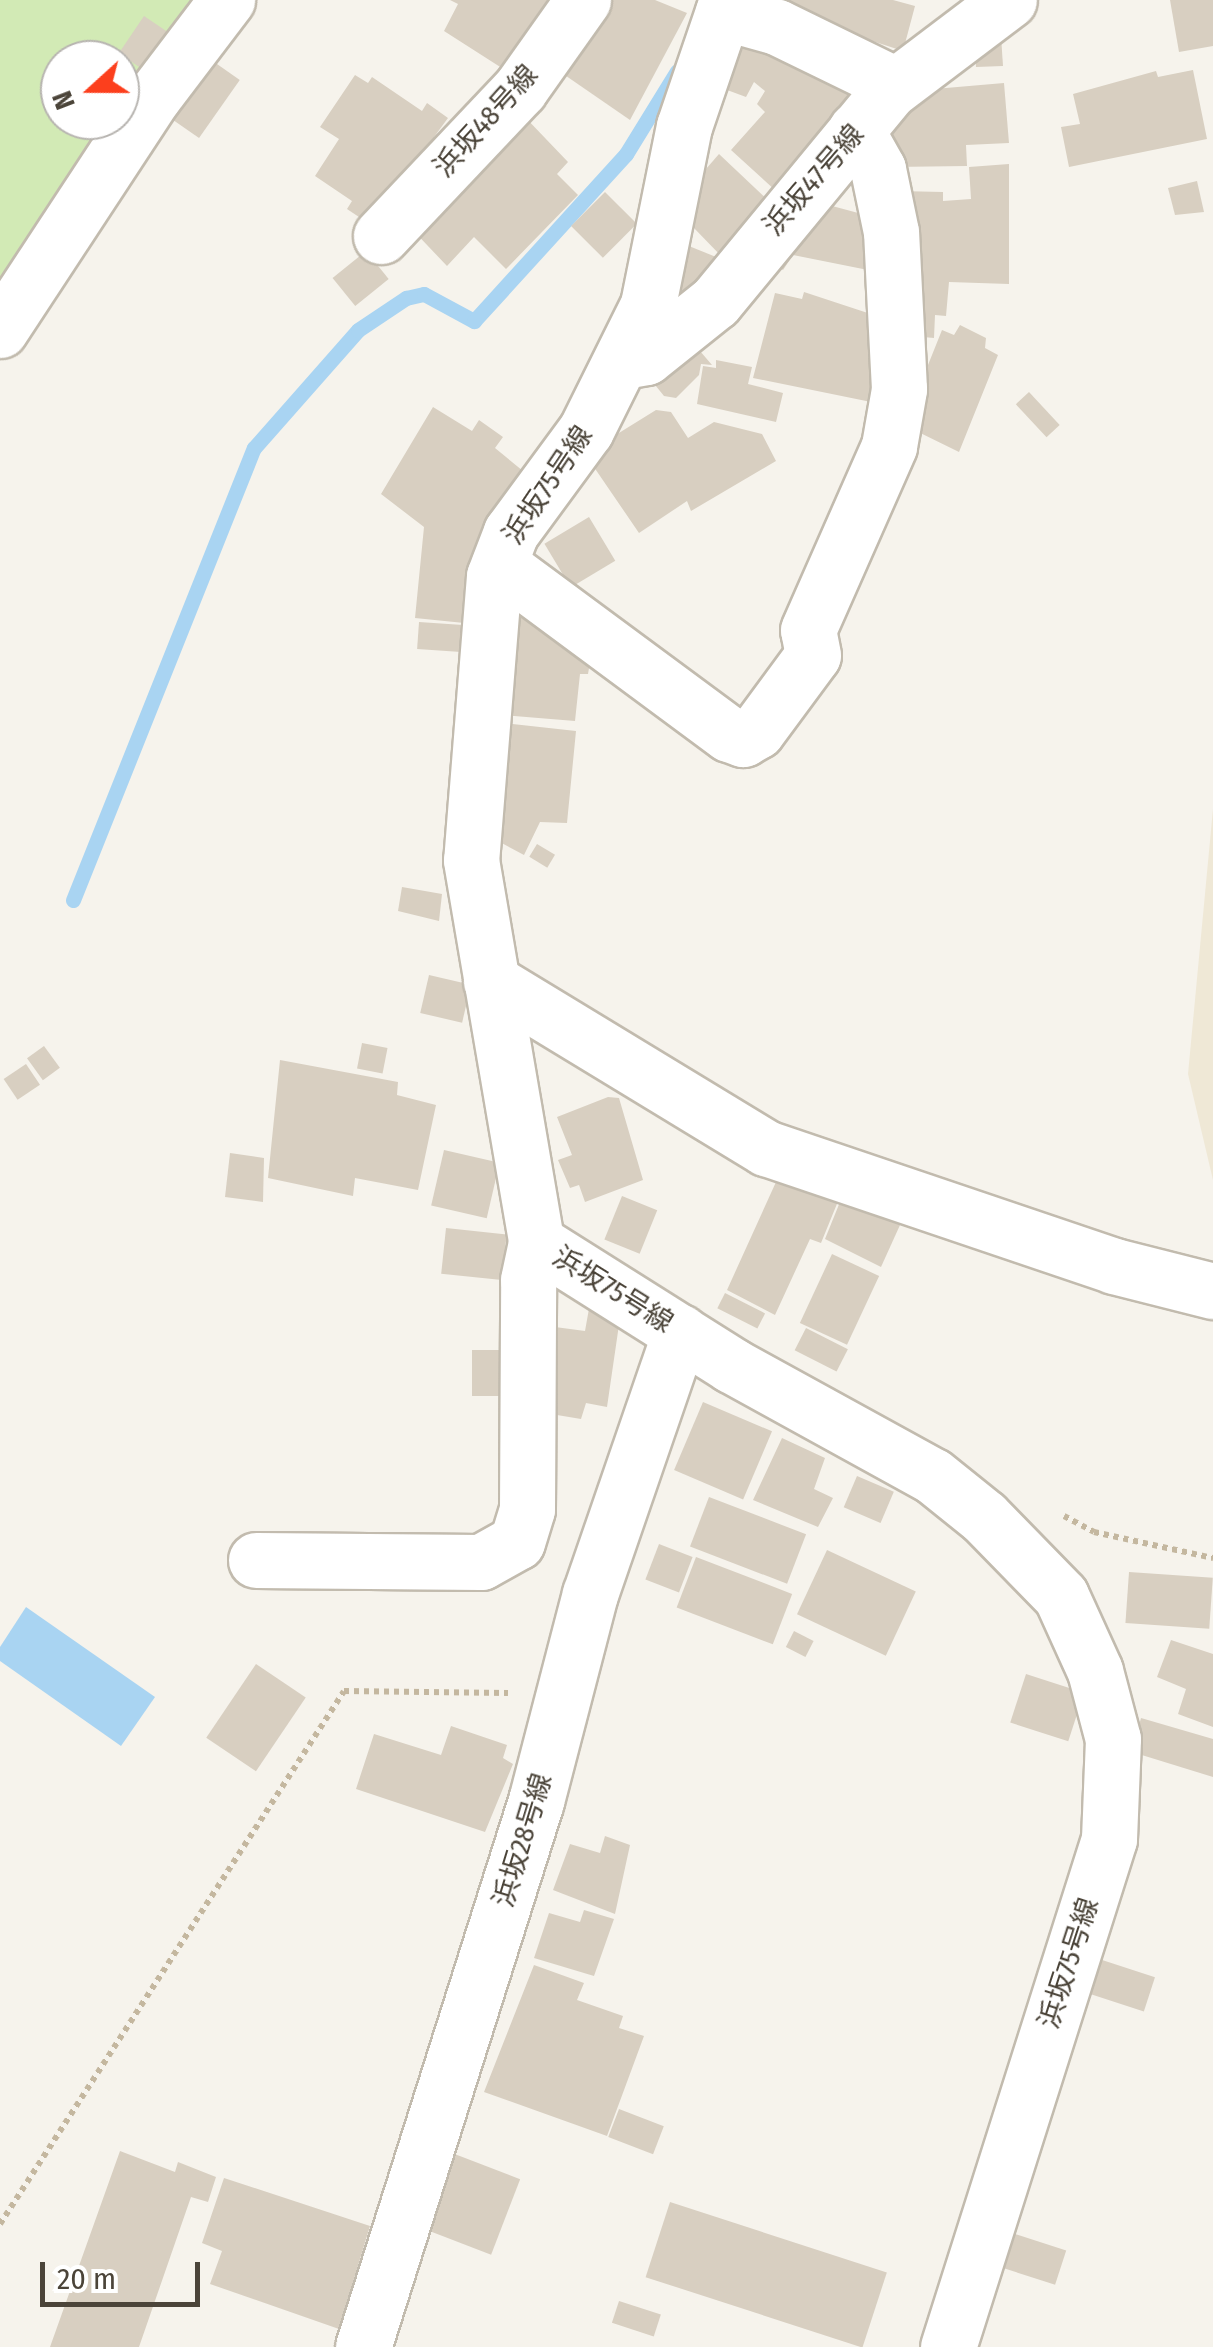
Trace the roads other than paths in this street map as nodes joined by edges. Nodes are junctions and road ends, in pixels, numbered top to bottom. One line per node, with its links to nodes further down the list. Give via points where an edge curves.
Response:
1 (227, 0): 8 (street, via 154,96)
2 (583, 0): 7 (street, 浜坂48号線, via 520,89)
3 (1010, 0): 5 (street, 浜坂47号線)
4 (725, 6): 5 (street); 9 (street, 浜坂75号線, via 684,126 648,306)
5 (896, 86): 6 (street, 浜坂47号線)
6 (856, 130): 9 (street, 浜坂47号線, via 715,302 646,357); 10 (street, via 878,169 892,232 899,389 889,446 808,630 812,655 757,731 743,739 728,734)
7 (381, 236)
8 (0, 330)
9 (624, 360): 10 (street, 浜坂75号線, via 586,430 511,532)
10 (499, 564): 11 (street, 浜坂75号線, via 470,860)
11 (491, 980): 12 (street, 浜坂75号線); 13 (street, via 766,1148 1114,1266)
12 (536, 1242): 14 (street, 浜坂75号線); 15 (street, via 528,1280 527,1508 517,1542 481,1562)
13 (1213, 1290)
14 (680, 1332): 16 (street, 浜坂28号線, via 590,1594 536,1802); 17 (street, 浜坂75号線, via 933,1476 984,1517 1061,1596 1105,1708 1116,1772 1108,1839)
15 (256, 1560)
16 (362, 2347)
17 (948, 2347)

